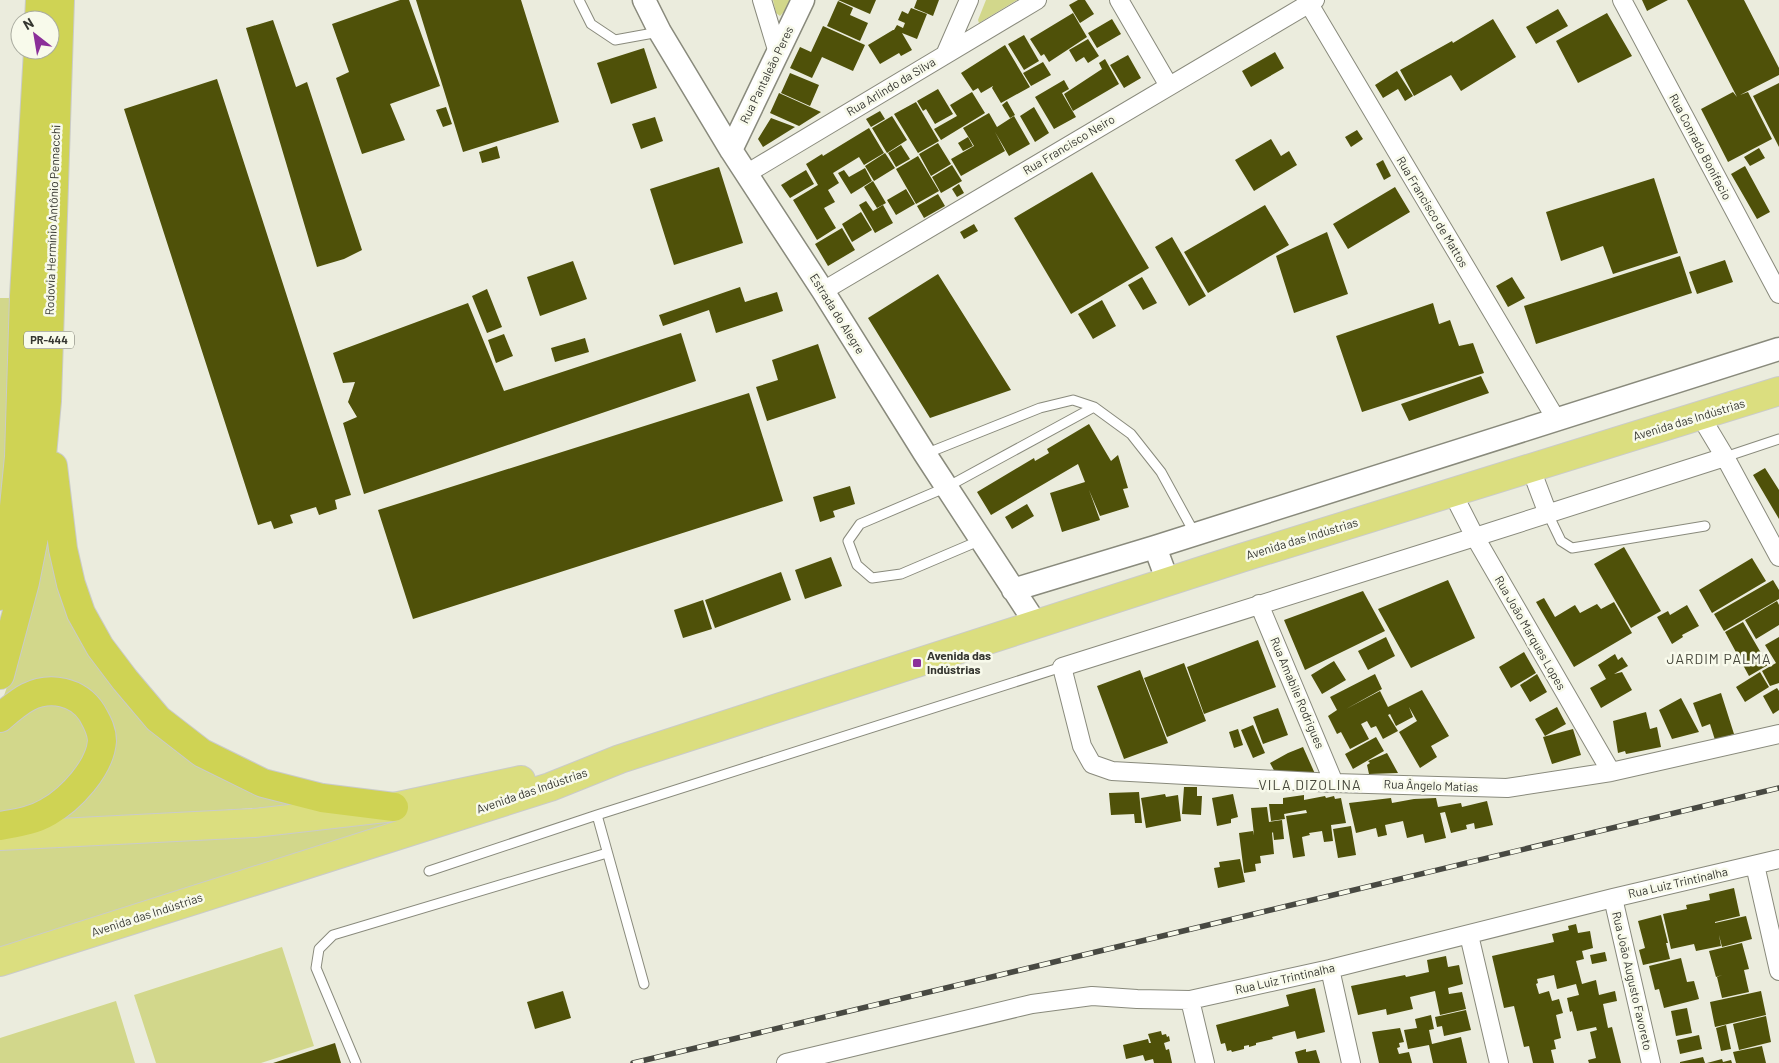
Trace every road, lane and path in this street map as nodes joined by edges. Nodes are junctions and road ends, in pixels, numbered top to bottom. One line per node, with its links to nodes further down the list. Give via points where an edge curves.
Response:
1 (60, 0): 22 (highway, Rodovia Hermínio Antônio Pennacchi / PR-444)
2 (579, 0): 11 (lane, via 591,24 615,40)
3 (644, 0): 11 (street, Estrada do Alegre)
4 (762, 0): 12 (street)
5 (803, 0): 12 (street, Rua Pantaleão Peres)
6 (969, 0): 13 (street)
7 (1037, 0): 13 (street, Rua Arlindo da Silva)
8 (1119, 0): 15 (street)
9 (1622, 0): 19 (street, Rua Conrado Bonifacio)
10 (1301, 4): 15 (street, Rua Francisco Neiro); 25 (street, Rua Francisco de Mattos)
11 (660, 32): 16 (street, Estrada do Alegre)
12 (778, 53): 16 (street, Rua Pantaleão Peres)
13 (945, 55): 17 (street, Rua Arlindo da Silva)
14 (37, 60): 41 (highway, Rodovia Hermínio Antônio Pennacchi / PR-444, via 19,456 11,536)
15 (1169, 86): 18 (street, Rua Francisco Neiro)
16 (731, 150): 17 (street, Estrada do Alegre)
17 (746, 174): 18 (street, Estrada do Alegre)
18 (823, 291): 27 (street, Estrada do Alegre)
19 (1779, 294)
20 (1779, 349): 25 (street)
21 (1779, 391): 24 (main road, Avenida das Indústrias)
22 (47, 401): 45 (highway, Rodovia Hermínio Antônio Pennacchi / PR-444, via 35,532); 51 (highway, via 62,549 81,613 100,648 158,719 202,753 263,783 322,798)
23 (1094, 406): 27 (lane, via 1073,400 1040,408); 30 (lane); 34 (lane, via 1131,434 1160,472)
24 (1701, 417): 28 (street); 29 (main road, Avenida das Indústrias)
25 (1556, 419): 34 (street)
26 (1779, 439): 28 (lane)
27 (925, 454): 30 (street, Estrada do Alegre)
28 (1725, 457): 32 (street); 38 (street)
29 (1531, 469): 31 (main road, Avenida das Indústrias); 32 (street)
30 (947, 487): 36 (street, Estrada do Alegre); 36 (lane, via 860,524 848,541 857,565 872,578 901,574)
31 (1452, 492): 35 (street, Rua João Marques Lopes); 39 (main road, Avenida das Indústrias)
32 (1548, 514): 33 (lane, via 1561,541 1572,548); 35 (street)
33 (1705, 526)
34 (1195, 534): 37 (street)
35 (1475, 537): 42 (street); 49 (street, Rua João Marques Lopes)
36 (981, 540): 40 (street, Estrada do Alegre)
37 (1155, 547): 39 (street); 40 (street)
38 (1779, 557)
39 (1168, 582): 43 (main road, Avenida das Indústrias)
40 (1013, 590): 43 (street, Estrada do Alegre)
41 (0, 596)
42 (1259, 604): 44 (street); 50 (street, Rua Amabile Rodrigues)
43 (1036, 624): 48 (main road, Avenida das Indústrias)
44 (1062, 667): 50 (street, Rua Ângelo Matias, via 1082,746 1092,764 1112,771); 52 (lane)
45 (0, 675)
46 (0, 718): 53 (highway, via 28,697 48,691 66,692 78,697 90,709 100,725 102,741 96,765 76,790 48,812 24,822)
47 (1779, 734): 49 (street, Rua Ângelo Matias)
48 (620, 759): 51 (main road); 61 (main road, Avenida das Indústrias, via 550,787)
49 (1611, 772): 50 (street, Rua Ângelo Matias, via 1507,788)
50 (1334, 783)
51 (394, 807): 54 (main road, via 254,823)
52 (597, 814): 55 (lane); 58 (lane)
53 (0, 826)
54 (0, 836)
55 (607, 852): 64 (lane); 66 (lane, via 333,935 319,949 316,968)
56 (1779, 859): 57 (street, Rua Luiz Trintinalha)
57 (1755, 865): 59 (street, Rua Luiz Trintinalha); 63 (street)
58 (429, 871)
59 (1613, 898): 60 (street, Rua Luiz Trintinalha); 71 (street, Rua João Augusto Favoreto)
60 (1468, 935): 62 (street, Rua Luiz Trintinalha); 70 (street)
61 (0, 962)
62 (1330, 969): 65 (street, Rua Luiz Trintinalha); 69 (street)
63 (1779, 971)
64 (644, 984)
65 (1190, 1000): 67 (street, Rua Luiz Trintinalha, via 1092,996 1032,1004); 68 (street)
66 (356, 1063)
67 (786, 1063)
68 (1205, 1063)
69 (1351, 1063)
70 (1499, 1063)
71 (1651, 1063)

